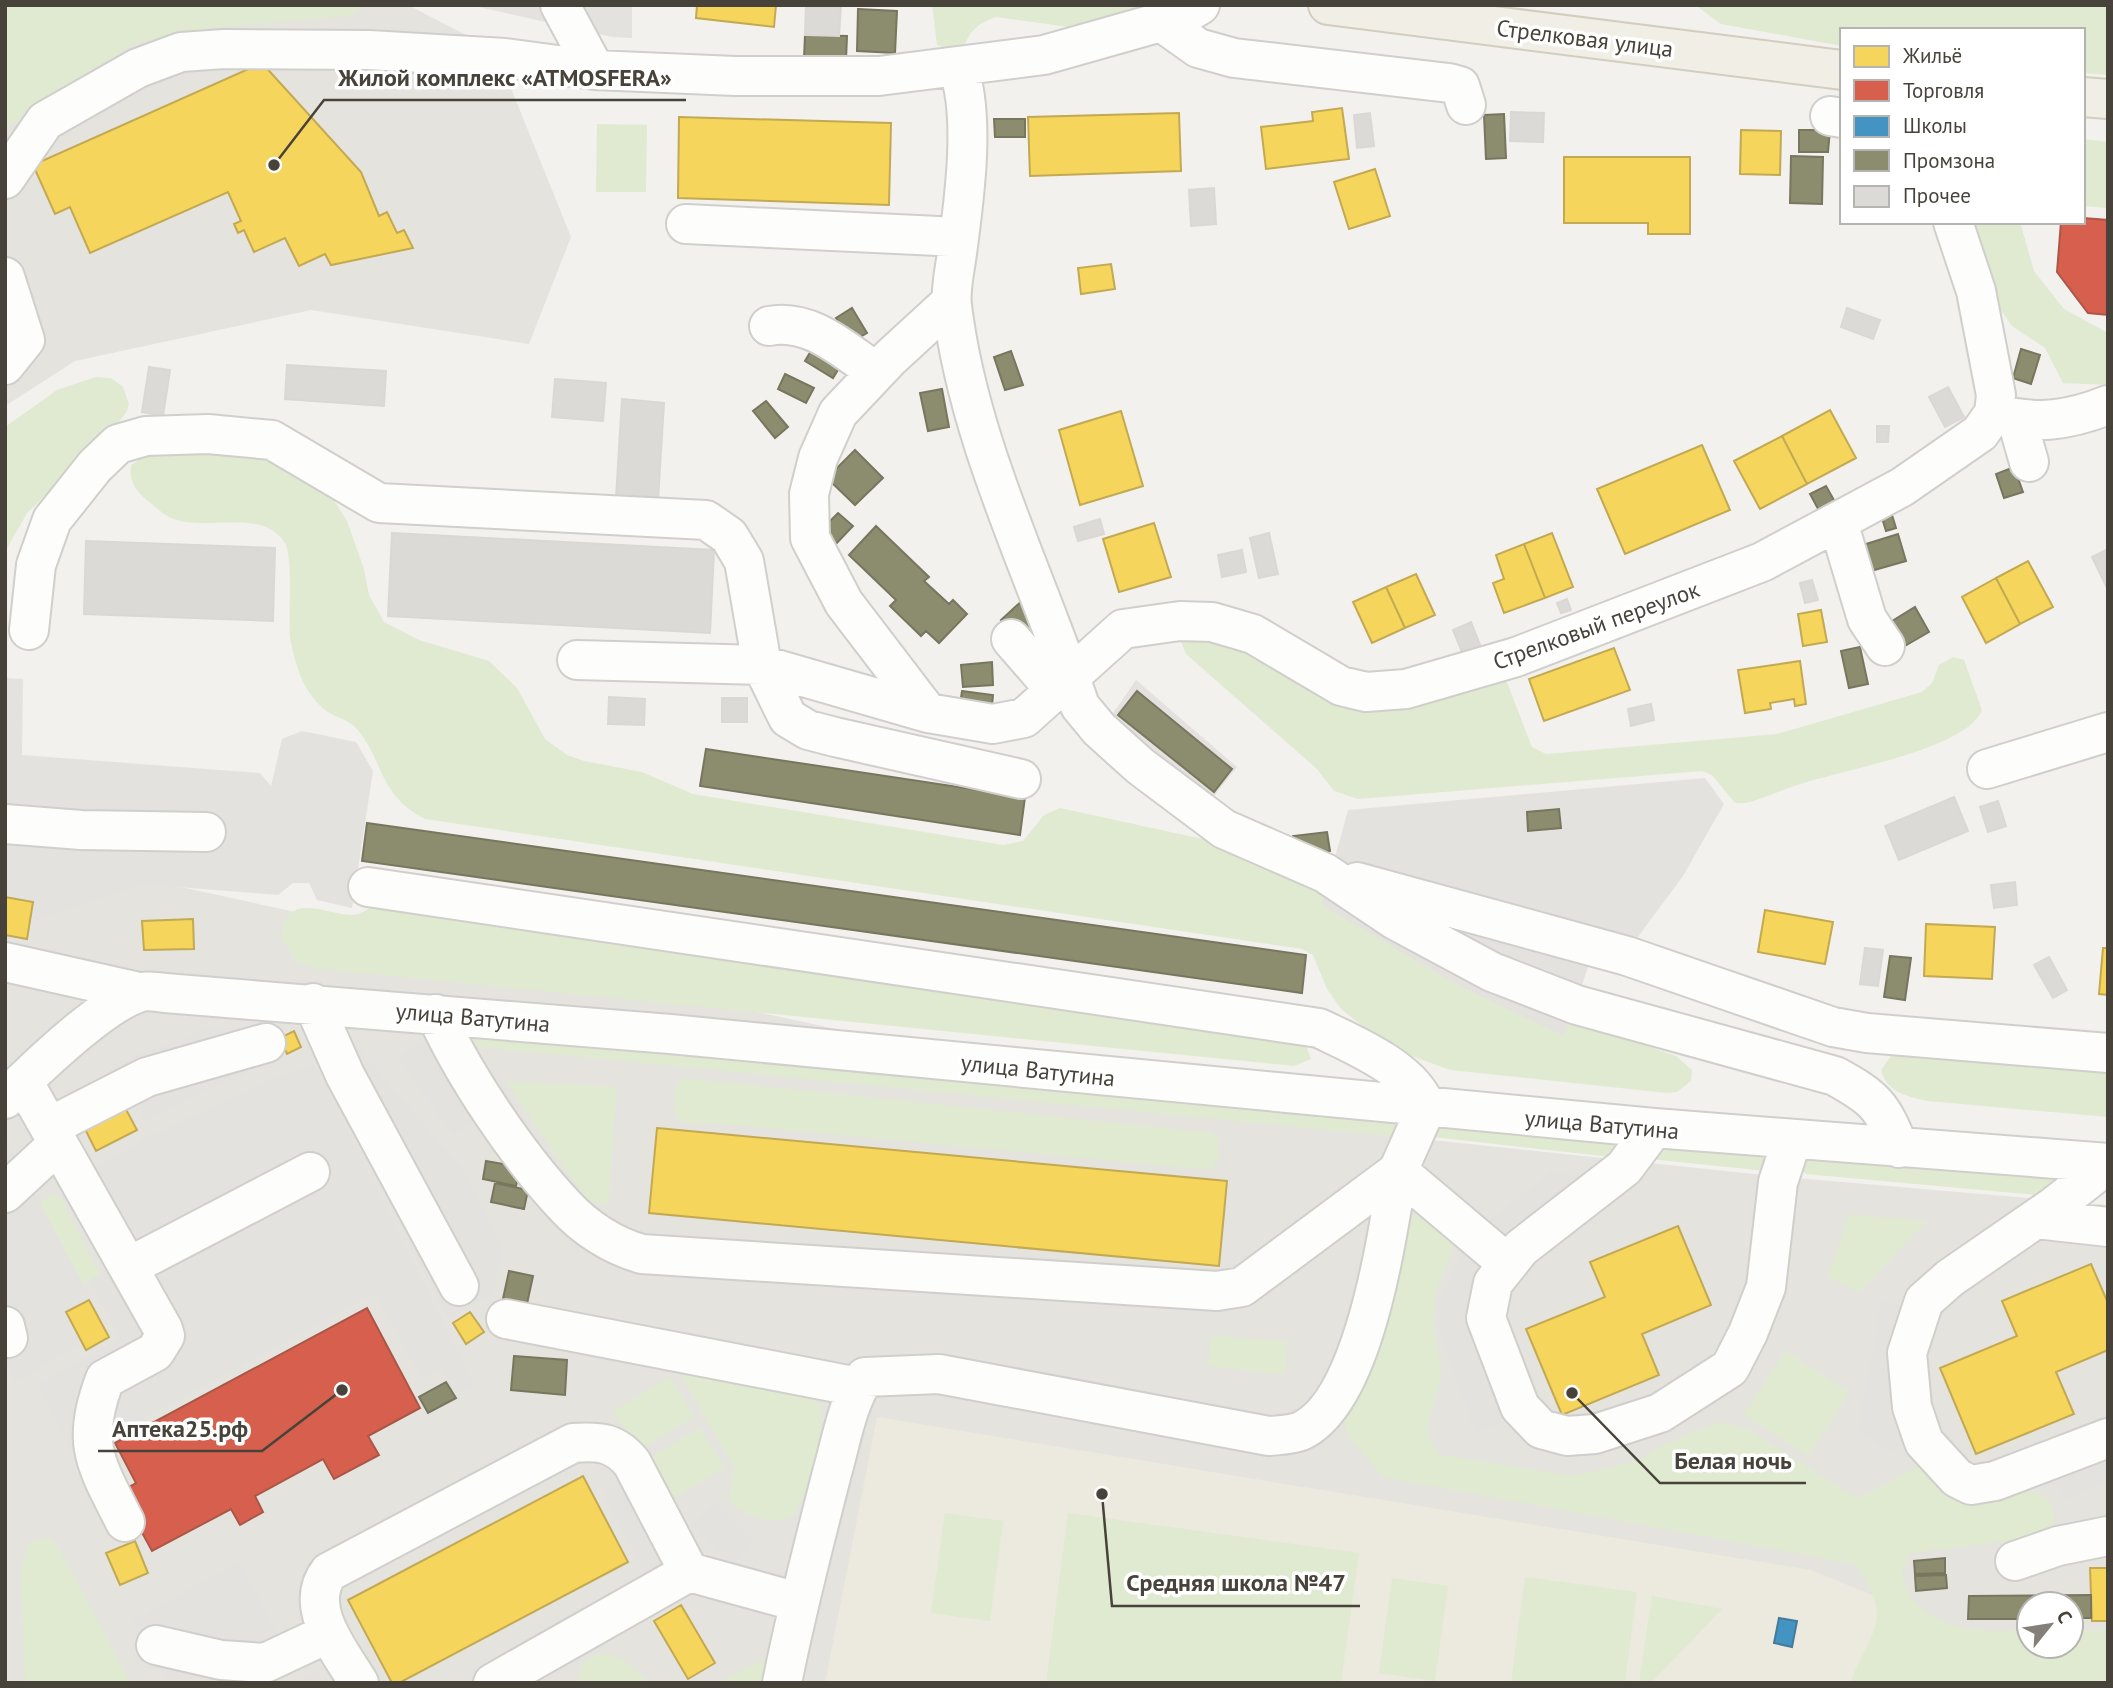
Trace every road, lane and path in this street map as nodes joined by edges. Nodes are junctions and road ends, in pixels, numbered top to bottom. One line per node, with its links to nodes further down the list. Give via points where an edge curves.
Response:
1 (560, 5): 6 (street)
2 (1200, 5): 4 (street, via 1182,16)
3 (1328, 5): 7 (main road, Стрелковая улица)
4 (1160, 21): 5 (street, via 1044,55); 10 (street, via 1180,38 1218,54 1460,86)
5 (958, 68): 6 (street, via 879,76); 14 (street, via 968,115)
6 (595, 70): 11 (street, via 505,58 369,50 181,52 138,68 46,121)
7 (1840, 70)
8 (2085, 97): 9 (main road)
9 (2108, 99)
10 (1466, 105)
11 (5, 179)
12 (687, 224): 14 (street)
13 (1954, 224): 21 (street, via 1976,291 1996,395)
14 (959, 237): 16 (street)
15 (5, 277): 18 (street, via 25,340)
16 (951, 302): 19 (street); 29 (street, via 966,383)
17 (769, 326): 19 (street, via 807,327)
18 (5, 365)
19 (876, 372): 30 (street, via 838,412 818,458 809,494 810,538 844,603)
20 (2108, 405): 21 (street, via 2052,422)
21 (2006, 417): 22 (street); 23 (street, Стрелковый переулок, via 1950,457)
22 (2029, 462)
23 (1838, 522): 26 (street, via 1867,619); 29 (street, Стрелковый переулок, via 1762,562 1581,632 1516,657 1406,689 1366,692 1341,686 1253,634 1212,622 1180,621 1123,629)
24 (29, 631): 28 (street, via 36,565 52,520 94,466 118,444 146,436 208,433 272,440 379,503 706,520 729,536 744,561)
25 (1011, 639): 29 (street)
26 (1885, 646)
27 (578, 660): 28 (street, Стрелковый переулок)
28 (762, 665): 30 (street, Стрелковый переулок); 33 (street, via 788,718 808,730)
29 (1063, 685): 30 (street, Стрелковый переулок, via 1024,718 993,724); 36 (street, via 1099,729 1140,766 1224,829)
30 (928, 713)
31 (2108, 732): 32 (street)
32 (1987, 769)
33 (1021, 779)
34 (5, 824): 35 (street)
35 (206, 832)
36 (1325, 873): 43 (street, via 1627,956 1833,1027 1867,1034); 49 (street, via 1395,920 1492,972 1577,1004 1835,1076 1868,1094 1887,1118)
37 (368, 887): 45 (street, via 1319,1028 1383,1062 1412,1084)
38 (5, 962): 39 (street, улица Ватутина)
39 (139, 992): 40 (street, улица Ватутина); 44 (street, via 94,1021)
40 (313, 1003): 41 (street, улица Ватутина); 58 (street, via 345,1075)
41 (436, 1014): 45 (street, улица Ватутина); 51 (street, via 452,1049 565,1207 598,1234 642,1254 1217,1292 1242,1287)
42 (266, 1043): 47 (street, via 147,1077)
43 (2108, 1053)
44 (14, 1090): 47 (street)
45 (1426, 1108): 46 (street, улица Ватутина); 51 (street)
46 (1654, 1128): 48 (street, улица Ватутина); 56 (street, via 1624,1168)
47 (54, 1135): 53 (street); 57 (street)
48 (1792, 1140): 49 (street, улица Ватутина); 56 (street, via 1777,1182 1766,1287 1748,1333 1730,1368 1660,1413 1595,1434 1567,1436 1541,1429 1520,1407 1486,1318 1493,1283)
49 (1899, 1148): 50 (street, улица Ватутина)
50 (2108, 1163): 54 (street)
51 (1398, 1171): 56 (street); 60 (street, via 1382,1264 1360,1347 1324,1413 1300,1431 1269,1436 939,1374 874,1375 865,1377)
52 (310, 1172): 57 (street)
53 (5, 1194)
54 (2036, 1219): 55 (street); 61 (street, via 1924,1301 1907,1353 1912,1407 1924,1442 1957,1478 1971,1485 1995,1481)
55 (2108, 1227)
56 (1507, 1263)
57 (128, 1267): 62 (street, via 164,1336 155,1352 105,1379 93,1409 95,1463)
58 (459, 1286)
59 (506, 1319): 60 (street)
60 (858, 1387): 66 (street)
61 (2108, 1437)
62 (125, 1522)
63 (2108, 1536): 64 (street)
64 (2015, 1561)
65 (689, 1572): 66 (street); 67 (street, via 621,1450 600,1441 573,1443 329,1572 319,1590); 70 (street)
66 (798, 1602): 71 (street)
67 (329, 1633): 68 (street, via 265,1663 221,1660); 69 (street)
68 (156, 1645)
69 (350, 1680)
70 (493, 1683)
71 (782, 1683)

